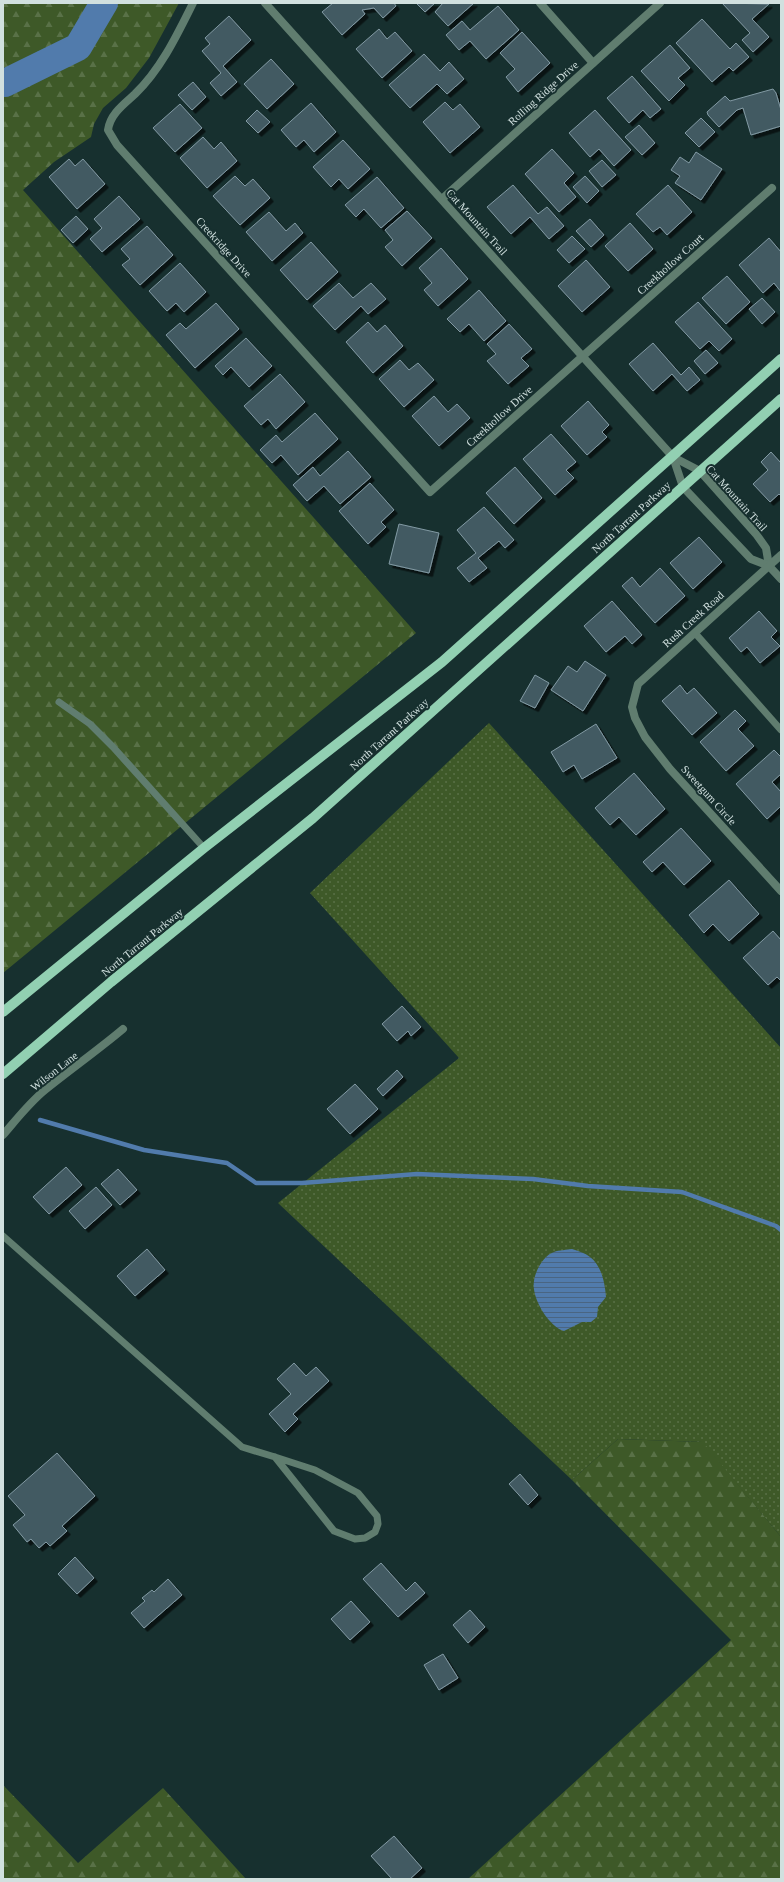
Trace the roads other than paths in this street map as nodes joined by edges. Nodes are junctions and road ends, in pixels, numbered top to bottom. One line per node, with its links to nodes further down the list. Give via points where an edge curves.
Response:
1 (193, 3): 14 (street, Creekridge Drive, via 158,68 118,110 109,122 108,130 117,145)
2 (265, 3): 7 (street, Cat Mountain Trail)
3 (540, 3): 5 (street)
4 (660, 3): 5 (street, Rolling Ridge Drive)
5 (593, 63): 7 (street, Rolling Ridge Drive)
6 (772, 188): 8 (street, Creekhollow Court)
7 (442, 199): 8 (street, Cat Mountain Trail)
8 (582, 356): 11 (street, Cat Mountain Trail); 14 (street, Creekhollow Drive)
9 (781, 359): 11 (main road, North Tarrant Parkway)
10 (781, 399): 12 (main road, North Tarrant Parkway)
11 (673, 457): 12 (street, Cat Mountain Trail); 13 (street, Cat Mountain Trail); 22 (main road, North Tarrant Parkway, via 442,662)
12 (700, 471): 13 (main road, North Tarrant Parkway); 16 (street, Cat Mountain Trail, via 756,534 766,548)
13 (683, 487): 16 (street, Cat Mountain Trail, via 751,559); 26 (main road, North Tarrant Parkway, via 313,818 111,982)
14 (430, 492)
15 (781, 555): 16 (street, Rush Creek Road)
16 (769, 566): 17 (street, Cat Mountain Trail); 18 (street, Rush Creek Road)
17 (781, 579)
18 (695, 633): 20 (street, Rush Creek Road, via 638,684); 21 (lane)
19 (59, 702): 22 (lane, via 90,724 113,747)
20 (632, 707): 23 (street, Sweetgum Circle, via 644,737)
21 (781, 730)
22 (204, 848): 24 (main road, North Tarrant Parkway)
23 (781, 891)
24 (3, 1012)
25 (123, 1029): 27 (street, Wilson Lane, via 44,1090)
26 (3, 1074)
27 (3, 1135)
28 (3, 1236): 29 (lane, via 242,1446)
29 (275, 1457): 29 (lane, via 315,1470 358,1493 376,1516 378,1524 375,1532 365,1538 355,1539 334,1530)

